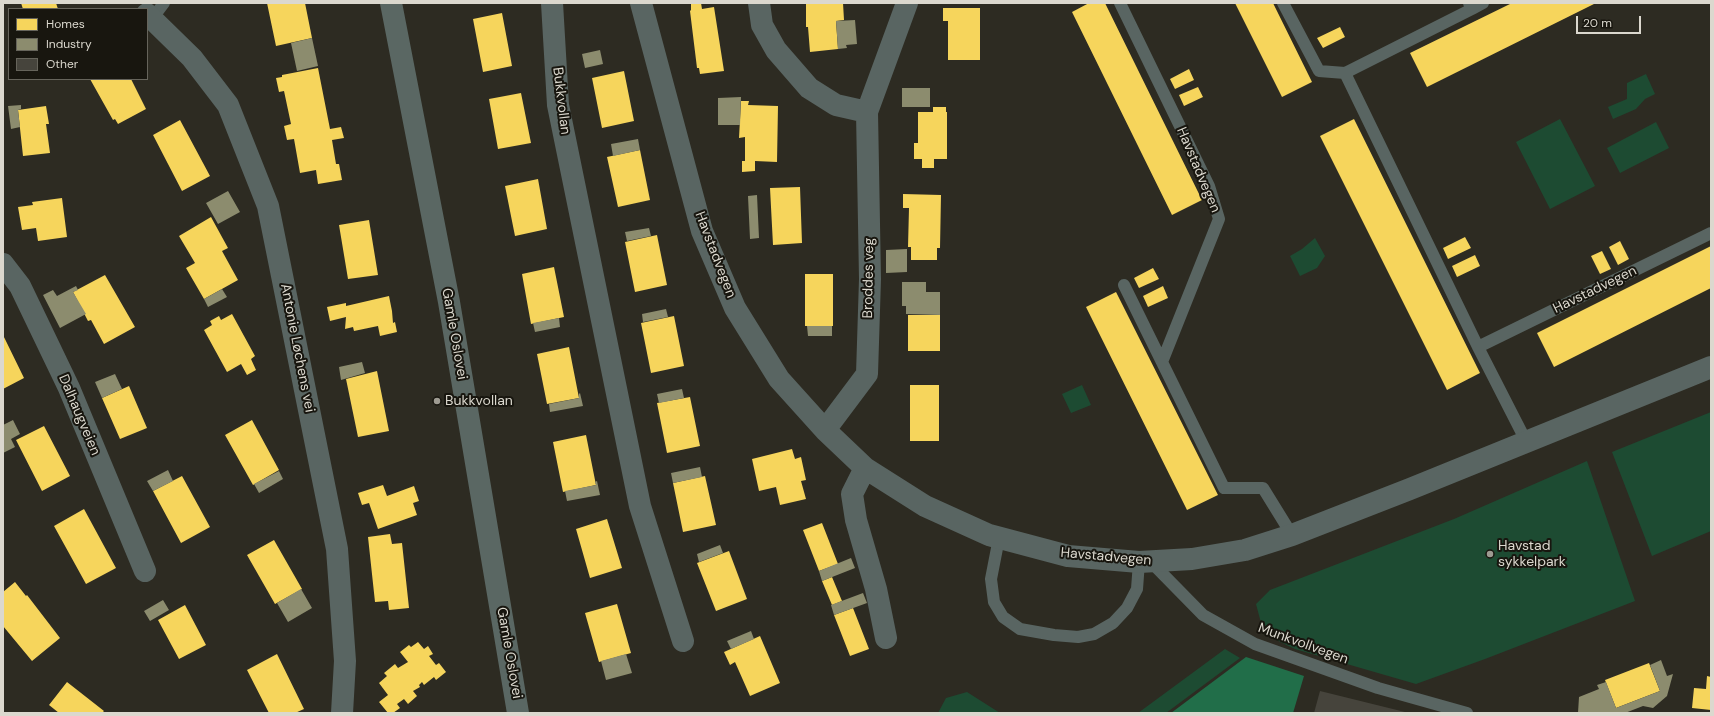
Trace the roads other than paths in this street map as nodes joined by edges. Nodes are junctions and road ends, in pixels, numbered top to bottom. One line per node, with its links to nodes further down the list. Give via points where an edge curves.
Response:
1 (132, 3): 11 (street, Antonie Løchens vei)
2 (391, 3): 31 (street, Gamle Oslovei, via 449,302)
3 (552, 3): 29 (street, Bukkvollan, via 558,105 638,499)
4 (641, 3): 21 (street, Havstadvegen, via 702,231 735,308 779,379)
5 (759, 3): 14 (street, via 762,25 776,50 809,88 836,105)
6 (907, 3): 14 (street, Broddes veg)
7 (1120, 3): 19 (lane, Havstadvegen, via 1208,186 1219,219)
8 (1283, 3): 13 (lane, via 1319,71)
9 (1483, 3): 10 (lane)
10 (1470, 6): 13 (lane)
11 (144, 8)
12 (151, 11): 30 (street, Antonie Løchens vei, via 228,105 268,206 337,549 345,661)
13 (1345, 73): 18 (lane)
14 (867, 112): 21 (street, Broddes veg, via 870,279 867,374)
15 (1711, 233): 18 (lane, Havstadvegen)
16 (3, 264): 27 (street, Dalhaugveien, via 20,286 68,388)
17 (1124, 284): 19 (lane)
18 (1478, 347): 22 (lane)
19 (1162, 362): 24 (lane, via 1224,488 1263,488)
20 (1711, 367): 22 (street, Havstadvegen)
21 (825, 430): 23 (street, Havstadvegen)
22 (1526, 441): 24 (street, Havstadvegen, via 1410,490)
23 (865, 468): 25 (street, Havstadvegen, via 924,506); 28 (street, via 852,494 856,520 876,589)
24 (1292, 535): 26 (street, Havstadvegen, via 1245,550 1192,559)
25 (999, 538): 26 (street, Havstadvegen, via 1068,556); 26 (lane, via 991,579 994,602 1003,617 1020,629 1054,635 1078,637 1094,634 1113,623 1127,608 1137,589)
26 (1145, 562): 32 (lane, Munkvollvegen, via 1203,615 1255,644 1378,688)
27 (145, 571)
28 (886, 638)
29 (683, 641)
30 (342, 713)
31 (518, 713)
32 (1467, 713)

